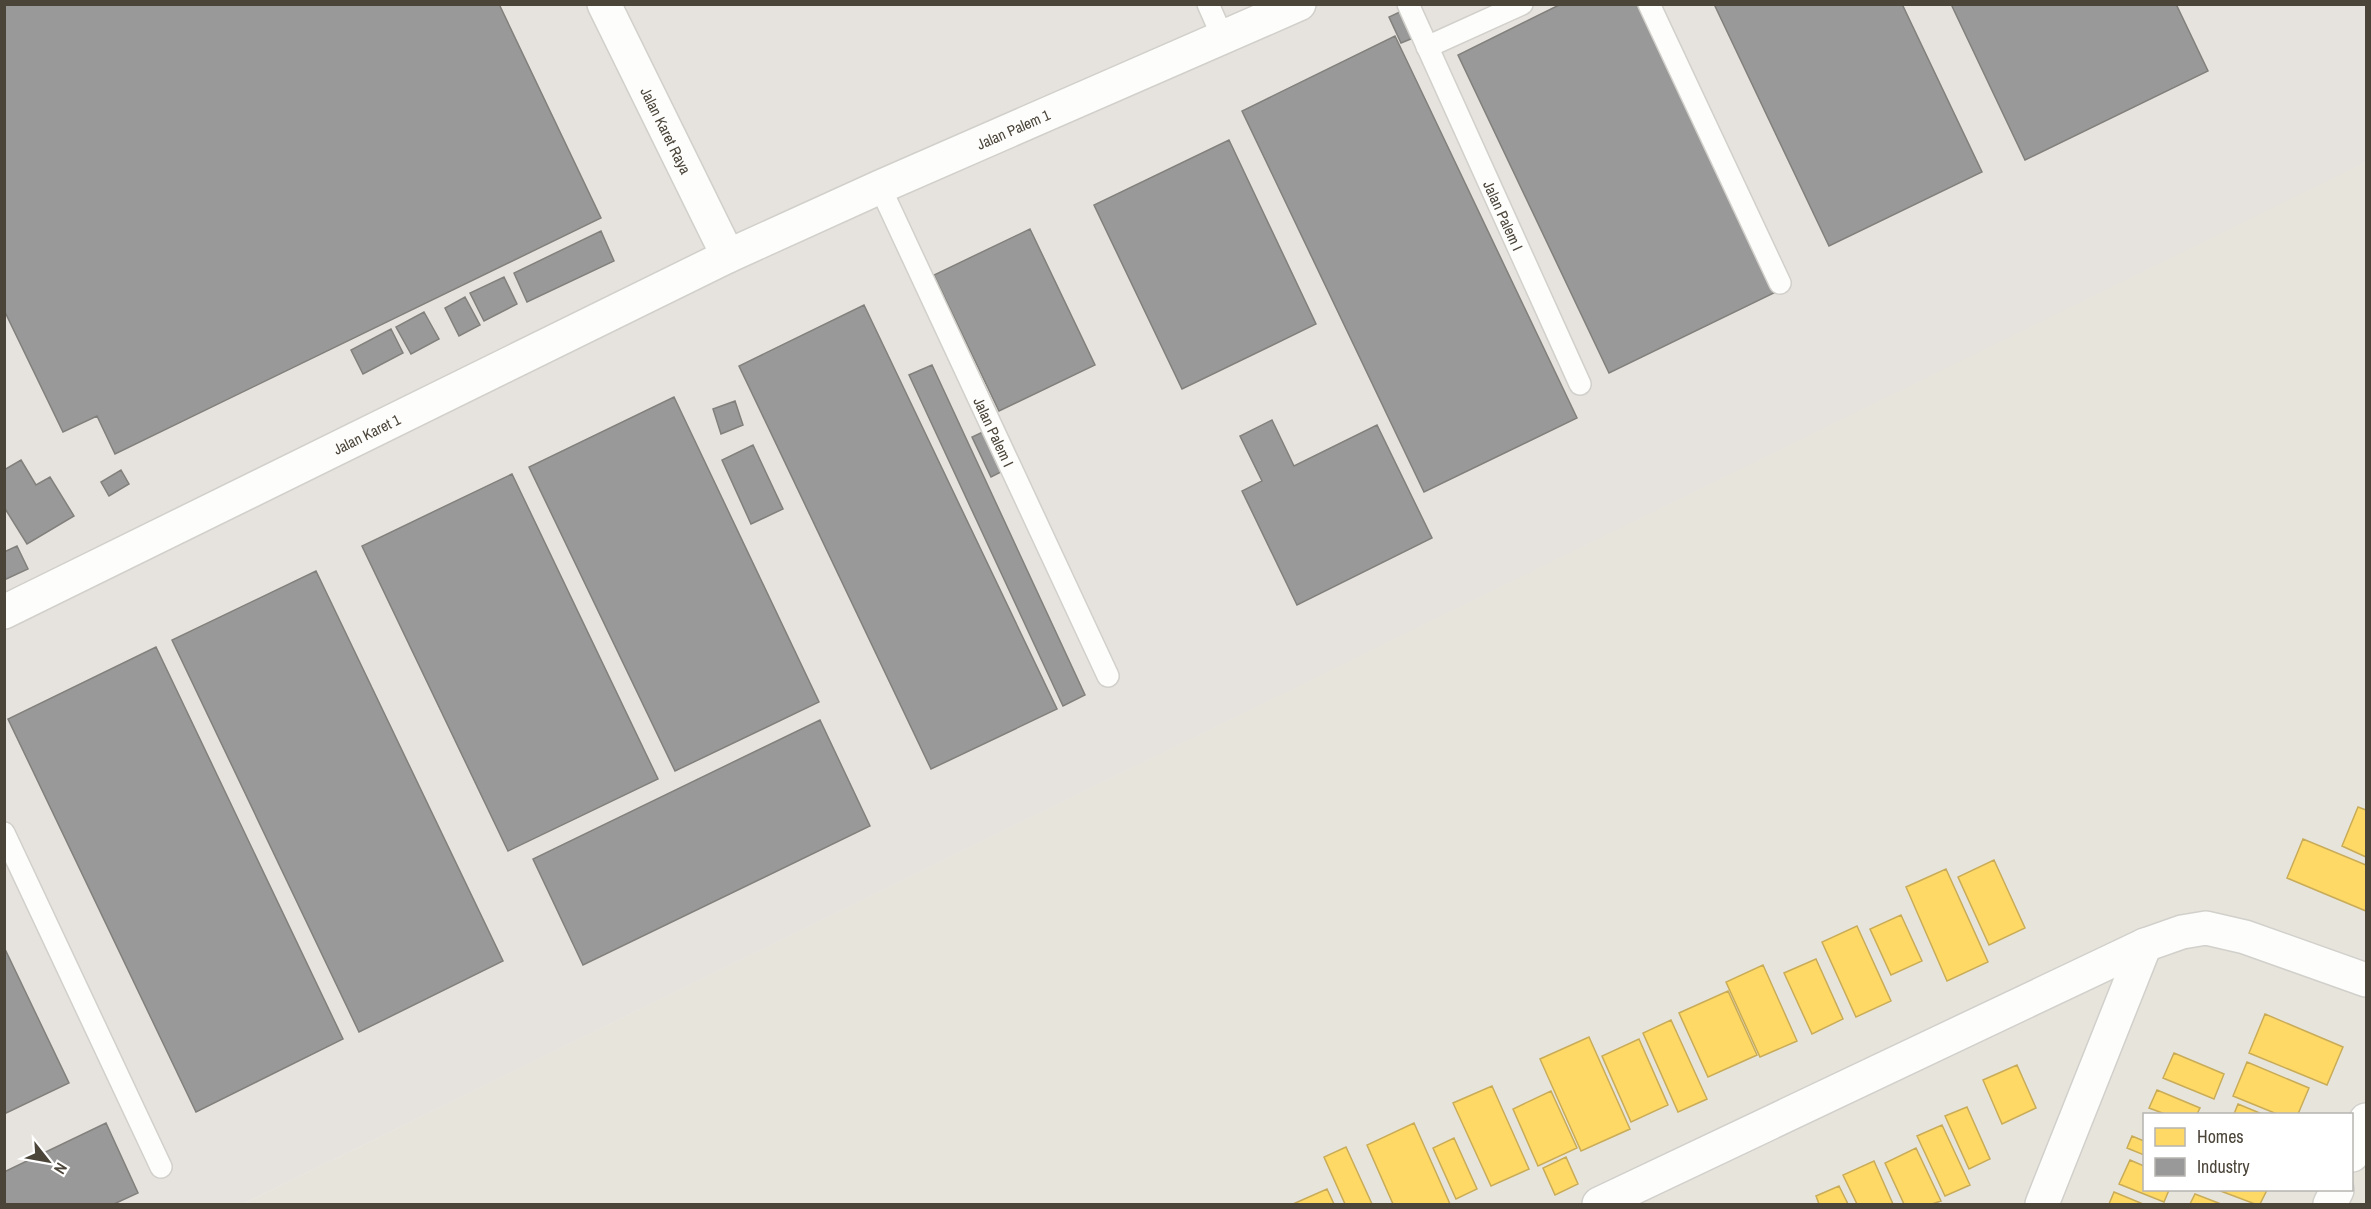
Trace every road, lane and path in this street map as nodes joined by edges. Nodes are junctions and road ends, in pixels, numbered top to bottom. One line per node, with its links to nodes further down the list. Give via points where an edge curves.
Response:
1 (604, 4): 10 (street, Jalan Karet Raya)
2 (1208, 4): 7 (lane)
3 (1299, 4): 7 (street, Jalan Palem 1)
4 (1408, 4): 8 (lane, Jalan Palem I)
5 (1522, 4): 8 (lane)
6 (1649, 4): 11 (lane)
7 (1223, 38): 9 (street, Jalan Palem 1)
8 (1427, 47): 12 (lane, Jalan Palem I)
9 (880, 187): 10 (street, Jalan Palem 1); 14 (lane, Jalan Palem I)
10 (728, 256): 13 (street, Jalan Karet 1)
11 (1780, 283)
12 (1580, 384)
13 (4, 612)
14 (1108, 676)
15 (4, 833): 20 (lane)
16 (2145, 945): 17 (street, via 2206,928 2246,937); 21 (street); 22 (street)
17 (2367, 980)
18 (2367, 1120): 19 (street)
19 (2353, 1153)
20 (161, 1167)
21 (1599, 1204)
22 (2042, 1204)

